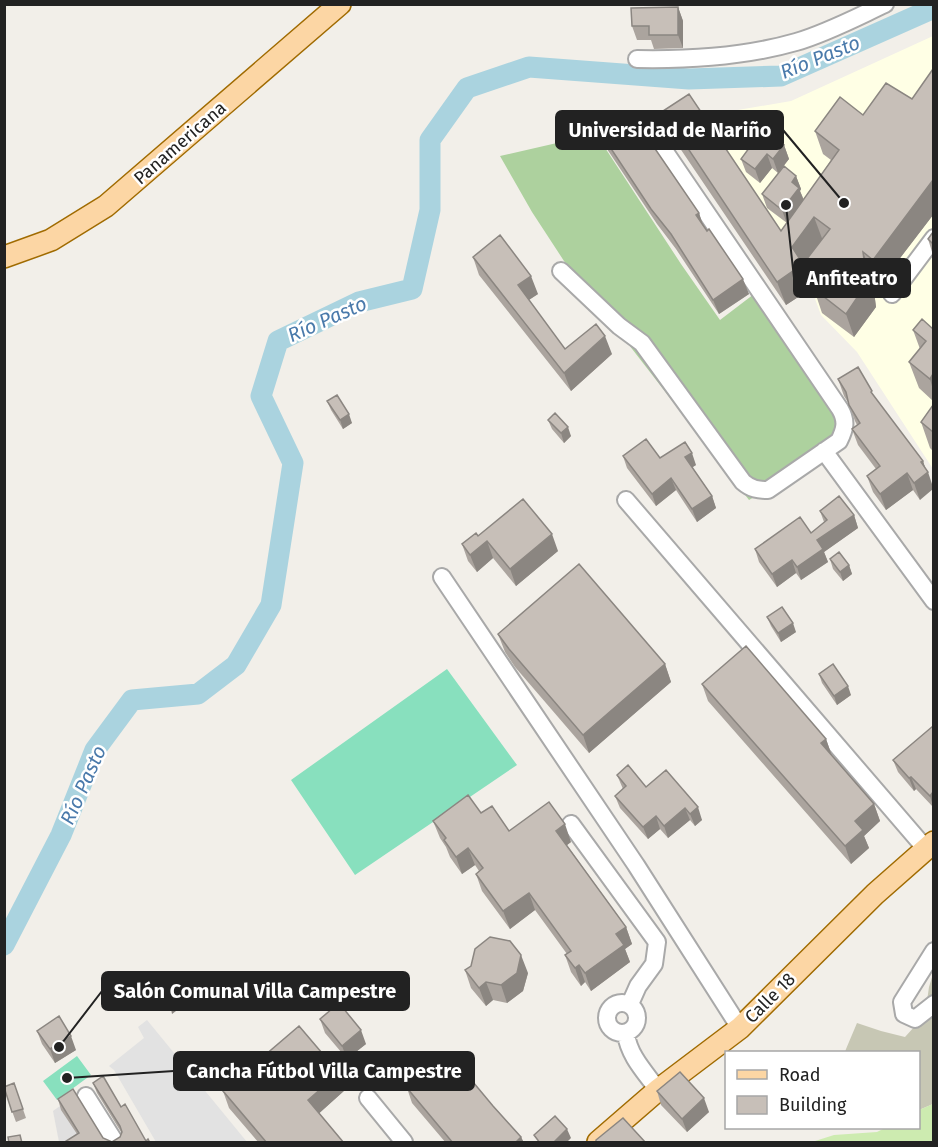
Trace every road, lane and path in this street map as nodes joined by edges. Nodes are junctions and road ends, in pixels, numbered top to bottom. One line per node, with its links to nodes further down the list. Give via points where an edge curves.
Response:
1 (340, 4): 6 (main road, Panamericana, via 106,206 51,240)
2 (885, 4): 3 (street, via 798,41 747,53 681,60)
3 (637, 59)
4 (657, 141): 9 (street, via 843,415 839,441)
5 (933, 238): 8 (street)
6 (4, 257)
7 (561, 271): 9 (street, via 642,343 748,487 768,490)
8 (892, 294)
9 (824, 451): 12 (street)
10 (626, 500): 14 (street)
11 (442, 577): 18 (street, via 636,865)
12 (933, 601)
13 (571, 824): 16 (street, via 657,942 654,964)
14 (930, 845): 18 (main road, Calle 18)
15 (933, 951): 17 (street, via 902,1002 904,1014 915,1018)
16 (630, 1004): 19 (street, via 638,1014 636,1026); 19 (street, via 618,1002 608,1010 606,1022 613,1032)
17 (933, 1004)
18 (740, 1028): 20 (main road, Calle 18)
19 (626, 1034): 20 (street, via 632,1054)
20 (658, 1090): 25 (main road, Calle 18)
21 (86, 1096): 23 (street)
22 (368, 1098): 24 (street)
23 (115, 1143)
24 (404, 1143)
25 (598, 1143)

